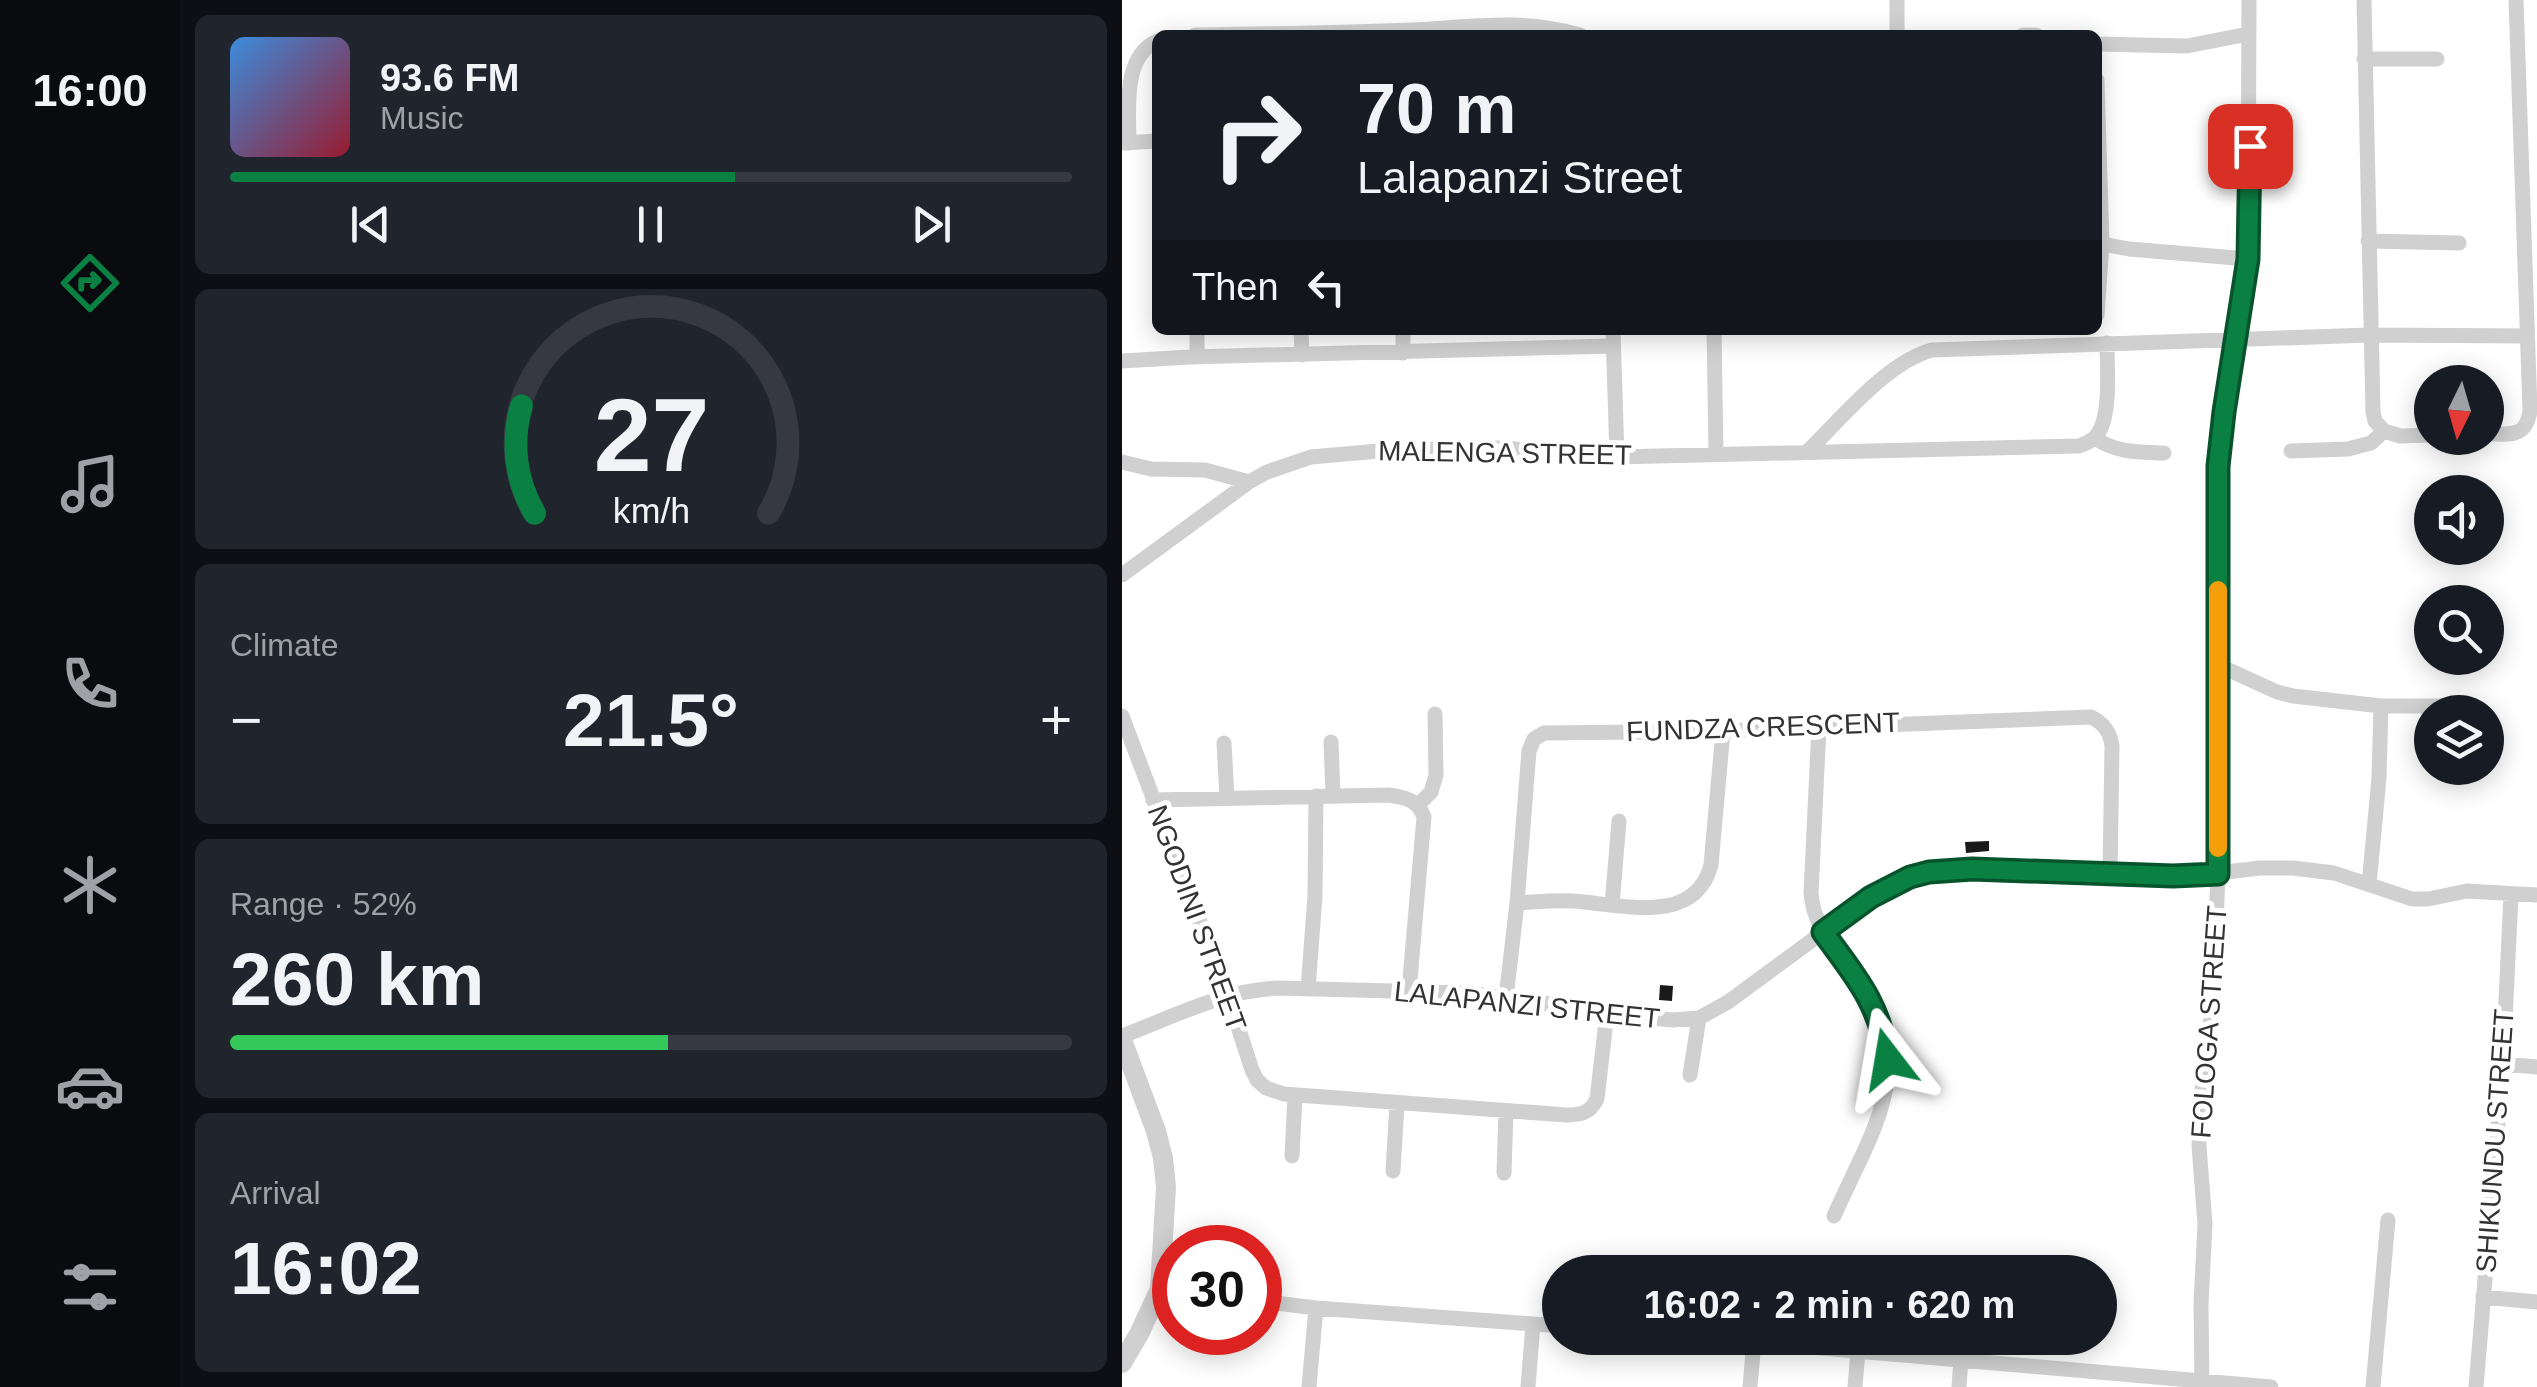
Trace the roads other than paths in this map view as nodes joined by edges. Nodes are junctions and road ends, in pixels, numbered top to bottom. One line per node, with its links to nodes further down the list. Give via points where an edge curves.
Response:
1 (1897, 0): 7 (street)
2 (2248, 0): 8 (street, FOLOGA STREET)
3 (2364, 0): 12 (street)
4 (2516, 0): 25 (street)
5 (1413, 30): 6 (street, via 1522,24)
6 (1554, 30)
7 (1897, 30)
8 (2248, 34): 10 (street, via 2187,46); 18 (street, FOLOGA STREET)
9 (1152, 44): 14 (street, via 1134,62)
10 (2102, 44)
11 (2437, 59): 12 (street)
12 (2364, 60): 15 (street)
13 (1152, 142): 14 (street)
14 (1125, 143)
15 (2368, 241): 16 (street); 24 (street)
16 (2459, 242)
17 (2102, 243): 18 (street)
18 (2248, 259): 28 (street, FOLOGA STREET)
19 (1197, 335): 32 (street)
20 (1301, 335): 31 (street)
21 (1402, 335): 30 (street)
22 (1506, 335): 29 (street)
23 (1714, 335): 40 (street)
24 (2370, 335): 25 (street); 28 (street); 34 (street, via 2373,412)
25 (2527, 336): 35 (street, via 2527,426)
26 (1613, 338): 29 (street); 42 (street)
27 (2099, 339): 28 (street); 37 (street, via 2107,381); 38 (street, via 1918,354 1884,377)
28 (2235, 341): 46 (street, FOLOGA STREET, via 2218,466)
29 (1507, 349): 30 (street)
30 (1403, 353): 31 (street)
31 (1302, 355): 32 (street)
32 (1197, 357): 33 (street)
33 (1122, 361)
34 (2384, 431): 36 (street); 39 (street, via 2348,449)
35 (2504, 433)
36 (2414, 436)
37 (2095, 438): 38 (street, MALENGA STREET, via 2068,446); 41 (street, via 2124,452)
38 (1808, 451): 40 (street, MALENGA STREET)
39 (2291, 451)
40 (1716, 453): 42 (street, MALENGA STREET)
41 (2164, 453)
42 (1617, 456): 44 (street, MALENGA STREET, via 1504,448 1356,452 1299,461)
43 (1122, 462): 44 (street)
44 (1249, 482): 45 (street, MALENGA STREET)
45 (1122, 575)
46 (2218, 665): 47 (street, via 2284,694); 62 (street, FOLOGA STREET)
47 (2381, 706): 48 (street); 63 (street)
48 (2414, 706)
49 (1435, 714): 59 (street, via 1436,774)
50 (1122, 716): 58 (street, NGODINI STREET)
51 (1819, 727): 52 (street, FUNDZA CRESCENT); 61 (street, FUNDZA CRESCENT, via 2092,717 2112,746); 68 (street, via 1812,892)
52 (1724, 731): 66 (street, FUNDZA CRESCENT, via 1550,732 1534,739); 67 (street, via 1711,865 1703,886 1672,906)
53 (1332, 742): 56 (street)
54 (1224, 743): 57 (street)
55 (1316, 796): 56 (street); 57 (street); 69 (street)
56 (1333, 796): 59 (street, via 1388,794)
57 (1228, 798): 58 (street)
58 (1153, 800): 71 (street, NGODINI STREET)
59 (1418, 805): 70 (street, via 1424,817)
60 (1619, 820): 67 (street)
61 (2110, 873): 62 (street, LALAPANZI STREET); 68 (street, LALAPANZI STREET, via 1929,872 1882,891)
62 (2218, 874): 63 (street, LALAPANZI STREET, via 2293,868); 101 (street, FOLOGA STREET, via 2200,1108)
63 (2369, 885): 64 (street, LALAPANZI STREET, via 2420,900 2467,891)
64 (2511, 894): 65 (street, LALAPANZI STREET); 76 (street, SHIKUNDU STREET)
65 (2536, 895)
66 (1517, 903): 67 (street); 72 (street, FUNDZA CRESCENT)
67 (1612, 905)
68 (1823, 932): 74 (street, LALAPANZI STREET); 85 (street, via 1873,1005 1889,1068 1878,1119)
69 (1308, 988): 70 (street, LALAPANZI STREET); 71 (street, LALAPANZI STREET)
70 (1409, 990): 72 (street, LALAPANZI STREET)
71 (1228, 996): 75 (street, LALAPANZI STREET); 79 (street, NGODINI STREET, via 1257,1080)
72 (1506, 998): 73 (street, LALAPANZI STREET)
73 (1607, 1013): 74 (street, LALAPANZI STREET); 81 (street, NGODINI STREET, via 1599,1090 1590,1111)
74 (1699, 1018): 78 (street)
75 (1122, 1038): 87 (street, via 1163,1158)
76 (2503, 1064): 77 (street); 88 (street, SHIKUNDU STREET)
77 (2536, 1067)
78 (1690, 1074)
79 (1295, 1095): 80 (street, NGODINI STREET); 82 (street)
80 (1397, 1104): 81 (street, NGODINI STREET); 83 (street)
81 (1506, 1111): 84 (street)
82 (1292, 1156)
83 (1393, 1171)
84 (1504, 1173)
85 (1834, 1216)
86 (2388, 1220): 109 (street)
87 (1165, 1225)
88 (2483, 1297): 89 (street); 110 (street, SHIKUNDU STREET)
89 (2536, 1302)
90 (1282, 1304): 91 (street)
91 (1316, 1308): 93 (street); 102 (street)
92 (1152, 1314): 99 (street)
93 (1533, 1324): 94 (street); 103 (street)
94 (1542, 1325)
95 (1753, 1355): 104 (street)
96 (1858, 1355): 105 (street)
97 (1904, 1355): 98 (street)
98 (1961, 1360): 100 (street); 106 (street)
99 (1122, 1364)
100 (2056, 1369): 101 (street); 107 (street)
101 (2202, 1385): 108 (street)
102 (1309, 1387)
103 (1528, 1387)
104 (1750, 1387)
105 (1855, 1387)
106 (1959, 1387)
107 (2056, 1387)
108 (2271, 1387)
109 (2373, 1387)
110 (2476, 1387)

